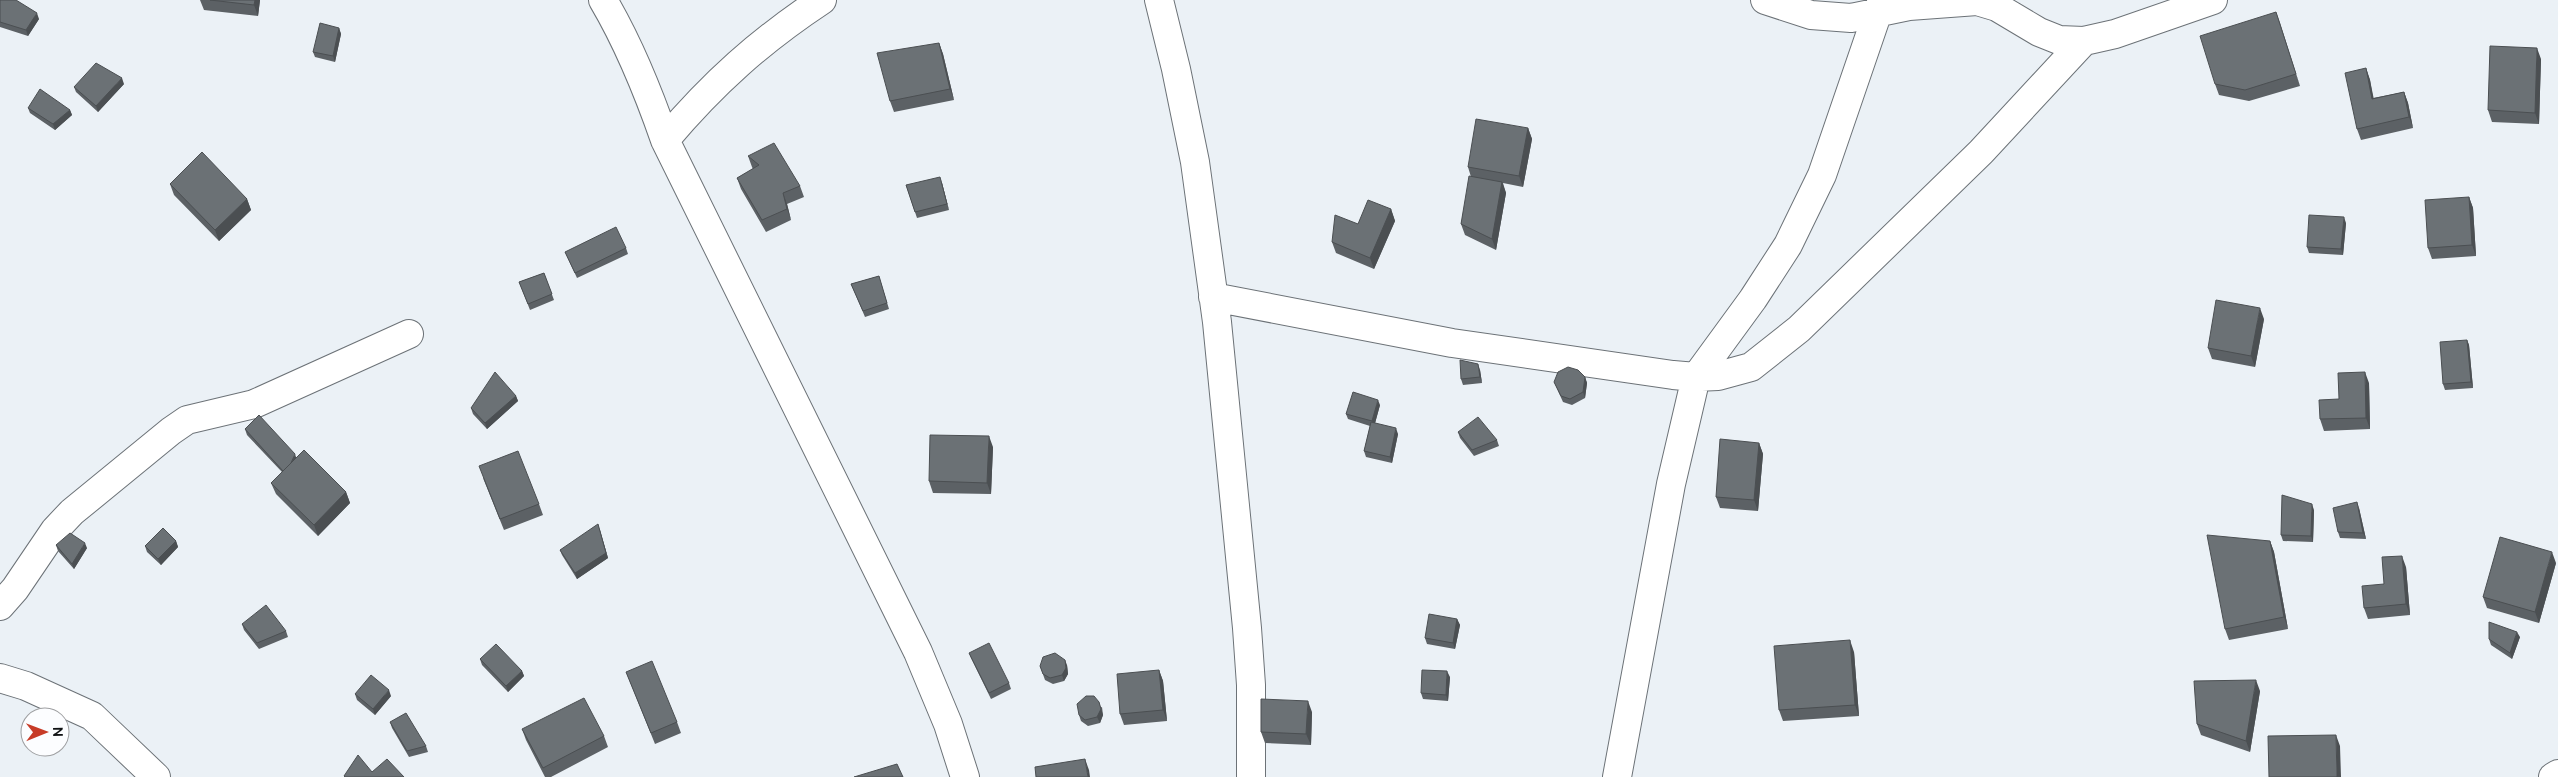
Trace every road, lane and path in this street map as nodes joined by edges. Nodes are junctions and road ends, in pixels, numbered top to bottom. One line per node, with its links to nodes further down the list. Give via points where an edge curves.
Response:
1 (603, 0): 8 (street, via 628,47)
2 (822, 0): 8 (street, via 735,64)
3 (1159, 0): 9 (street, via 1195,162)
4 (1765, 0): 6 (street, via 1811,15 1851,18)
5 (2213, 0): 7 (street, via 2115,34)
6 (1880, 6): 7 (street, via 1977,1 1998,7 2059,40); 11 (street, via 1822,175 1796,227 1752,299)
7 (2084, 41): 11 (street, via 1981,152 1799,329 1751,367 1718,376)
8 (665, 140): 16 (street, via 918,652 948,724)
9 (1214, 297): 11 (street, via 1452,343); 17 (street, via 1247,628)
10 (410, 334): 12 (street, via 254,404 202,416 179,426 72,512 55,530)
11 (1696, 377): 18 (street, via 1670,484)
12 (0, 606)
13 (0, 678): 15 (street, via 26,686 92,716)
14 (2558, 774): 19 (street)
15 (156, 777)
16 (965, 777)
17 (1251, 777)
18 (1617, 777)
19 (2552, 777)

